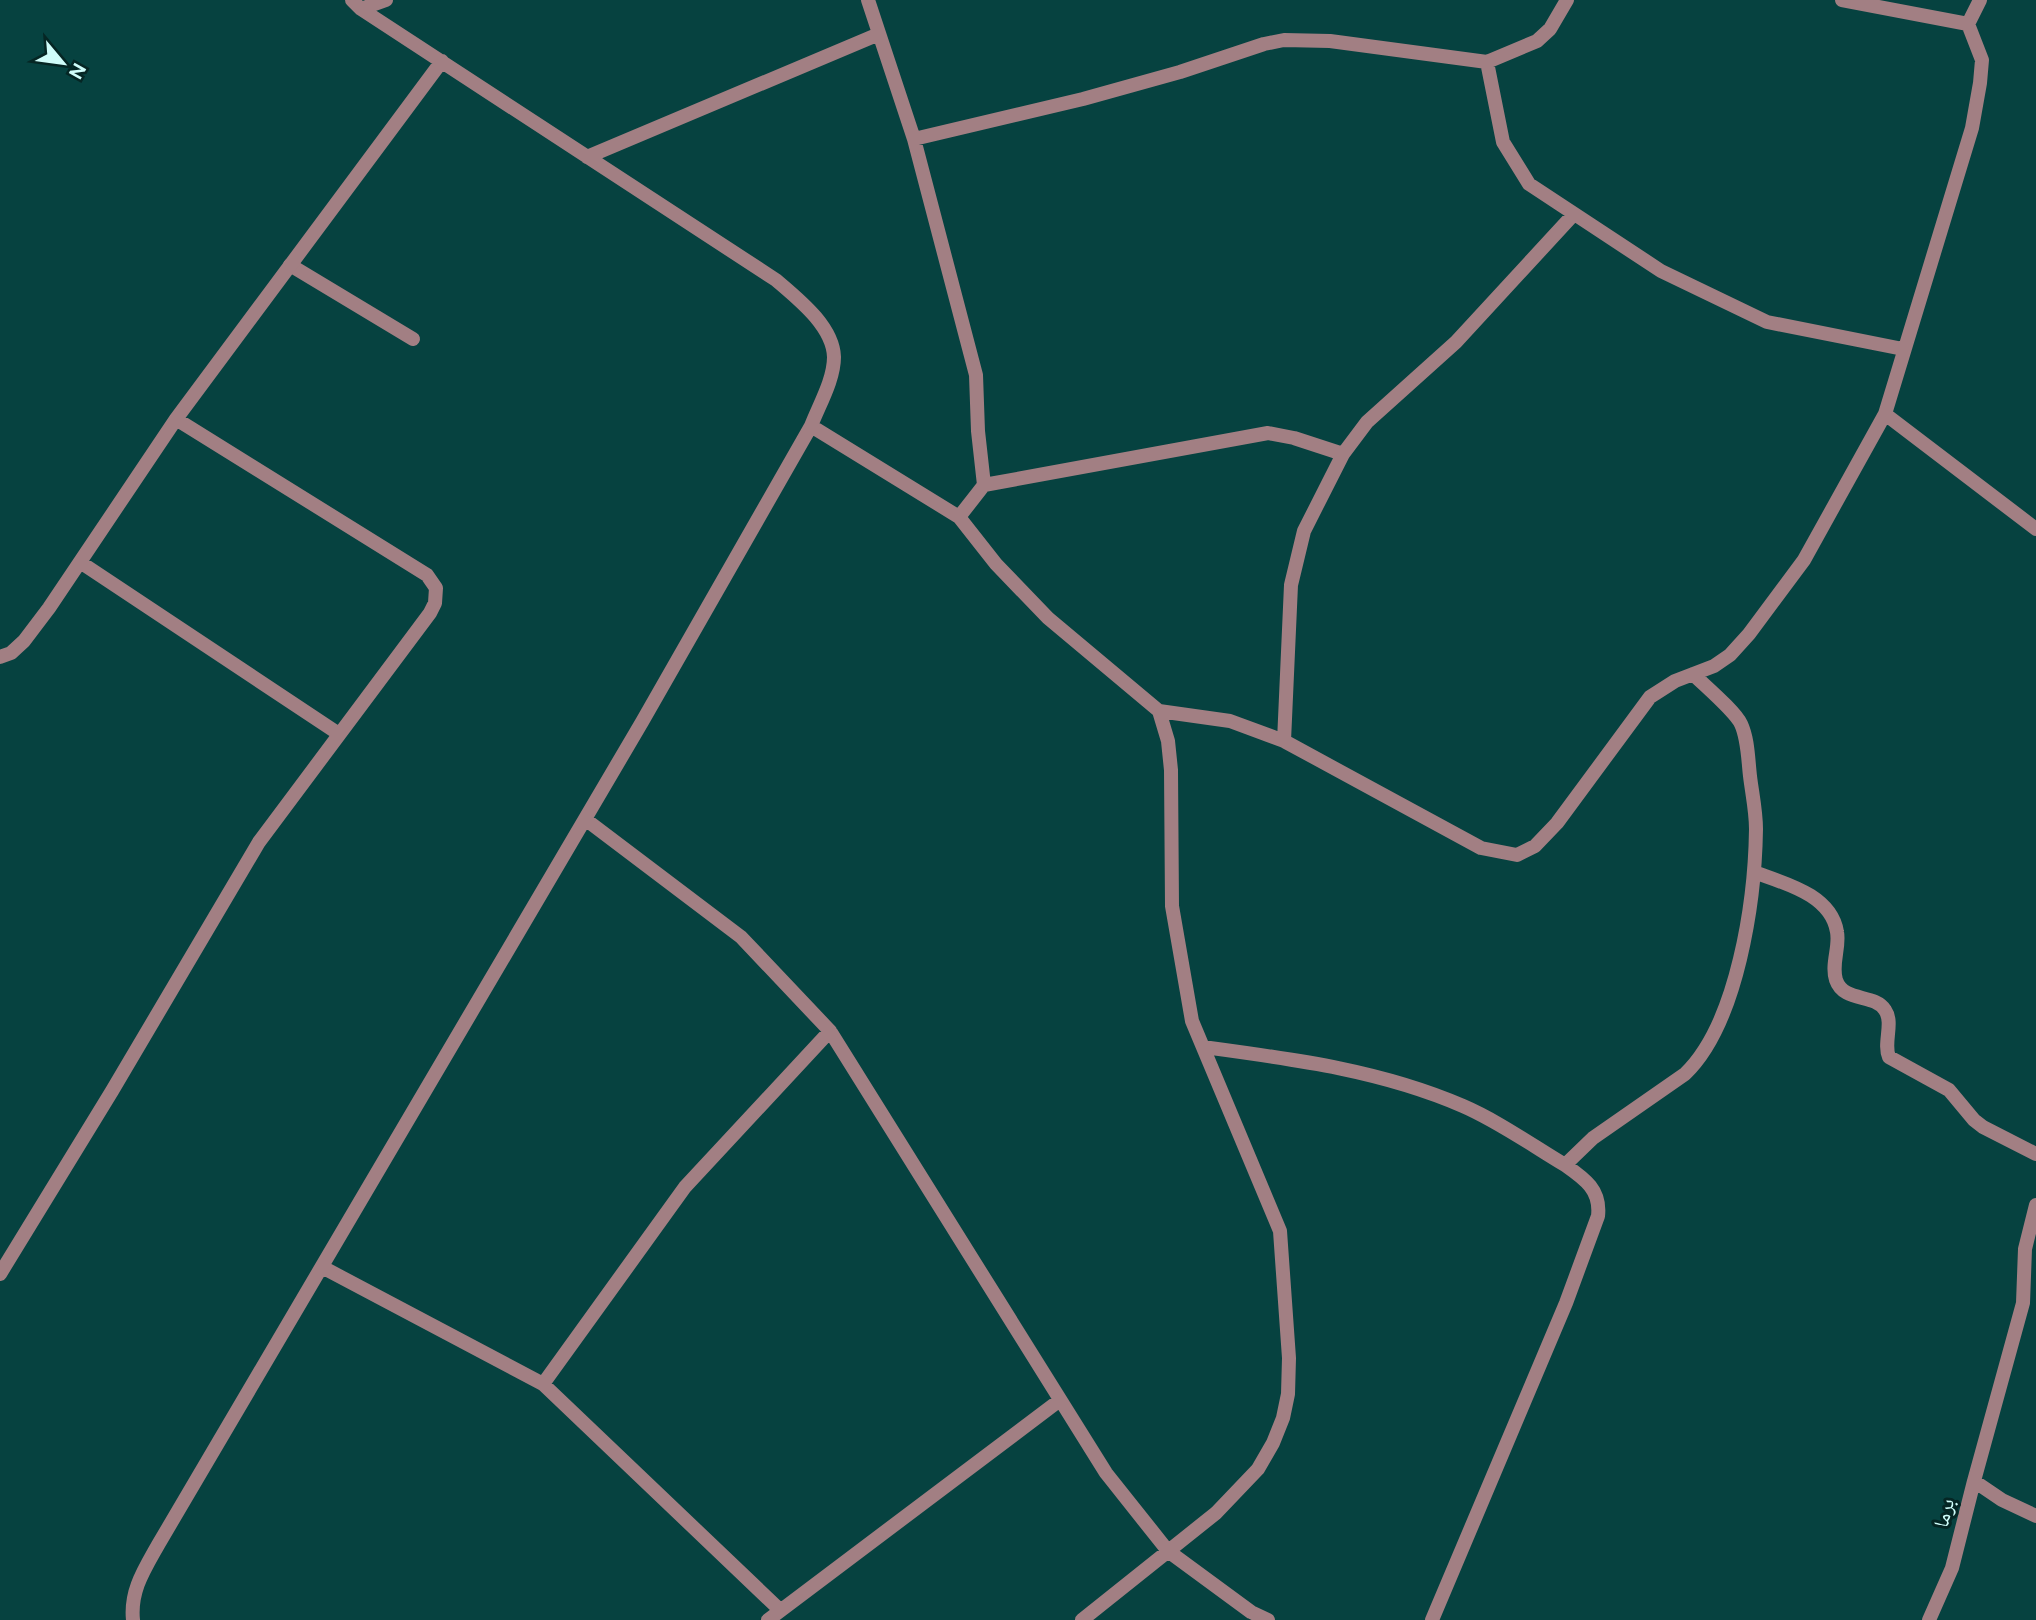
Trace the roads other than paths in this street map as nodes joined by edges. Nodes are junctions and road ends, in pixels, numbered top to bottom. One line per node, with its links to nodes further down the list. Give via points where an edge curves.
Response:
1 (386, 0): 6 (street)
2 (868, 0): 8 (street)
3 (1567, 0): 10 (street, via 1550,29 1537,40)
4 (1842, 0): 7 (street)
5 (1980, 0): 7 (street)
6 (357, 4): 9 (street)
7 (1968, 24): 16 (street, via 1982,60 1972,128)
8 (879, 34): 11 (street); 12 (street)
9 (442, 61): 12 (street); 14 (street)
10 (1487, 62): 11 (street, via 1330,41 1284,40 1107,92); 13 (street, via 1503,142 1513,161 1529,184)
11 (914, 139): 21 (street, via 976,375)
12 (587, 157): 19 (street, via 776,280 824,327 834,357)
13 (1573, 215): 16 (street, via 1661,271 1767,322); 20 (street, via 1457,342 1367,422)
14 (290, 265): 15 (street); 18 (street)
15 (413, 339)
16 (1903, 349): 17 (street)
17 (1885, 414): 23 (street); 26 (street, via 1785,586 1730,654)
18 (176, 419): 24 (street); 28 (street, via 427,575 436,588 430,613)
19 (811, 426): 22 (street); 30 (street)
20 (1343, 454): 21 (street, via 1268,433); 29 (street, via 1304,531 1291,585)
21 (984, 485): 22 (street)
22 (959, 517): 27 (street, via 1048,618)
23 (2036, 529)
24 (80, 562): 25 (street, via 24,641); 28 (street)
25 (0, 657)
26 (1693, 674): 29 (street, via 1650,698 1557,823 1535,846 1517,855 1481,848); 31 (street, via 1740,721 1745,737 1756,826)
27 (1159, 711): 29 (street, via 1230,721); 33 (street, via 1171,770 1172,906 1192,1021)
28 (339, 734): 38 (street, via 259,842)
29 (1284, 741)
30 (585, 818): 32 (street, via 741,937); 37 (street)
31 (1754, 872): 34 (street, via 1809,893 1830,914 1838,933 1836,980 1851,995 1886,1010 1889,1057 1949,1090 1983,1127); 35 (street, via 1730,998 1698,1061 1593,1138)
32 (830, 1031): 39 (street, via 685,1187); 40 (street)
33 (1203, 1047): 35 (street, via 1320,1063 1392,1079 1465,1107); 43 (street, via 1280,1231 1288,1394 1283,1418 1258,1469 1216,1513)
34 (2036, 1154)
35 (1565, 1165): 49 (street, via 1593,1187 1598,1216)
36 (2036, 1205): 41 (street, via 2025,1249 2022,1304)
37 (322, 1267): 39 (street); 45 (street, via 141,1576 131,1604)
38 (0, 1274)
39 (543, 1384): 44 (street)
40 (1060, 1400): 43 (street, via 1106,1473); 44 (street)
41 (1974, 1481): 42 (street, برما); 50 (street, برما, via 1952,1568)
42 (2036, 1516)
43 (1168, 1551): 47 (street); 48 (street)
44 (780, 1610): 46 (street)
45 (133, 1620)
46 (768, 1620)
47 (1082, 1620)
48 (1268, 1620)
49 (1432, 1620)
50 (1929, 1620)

